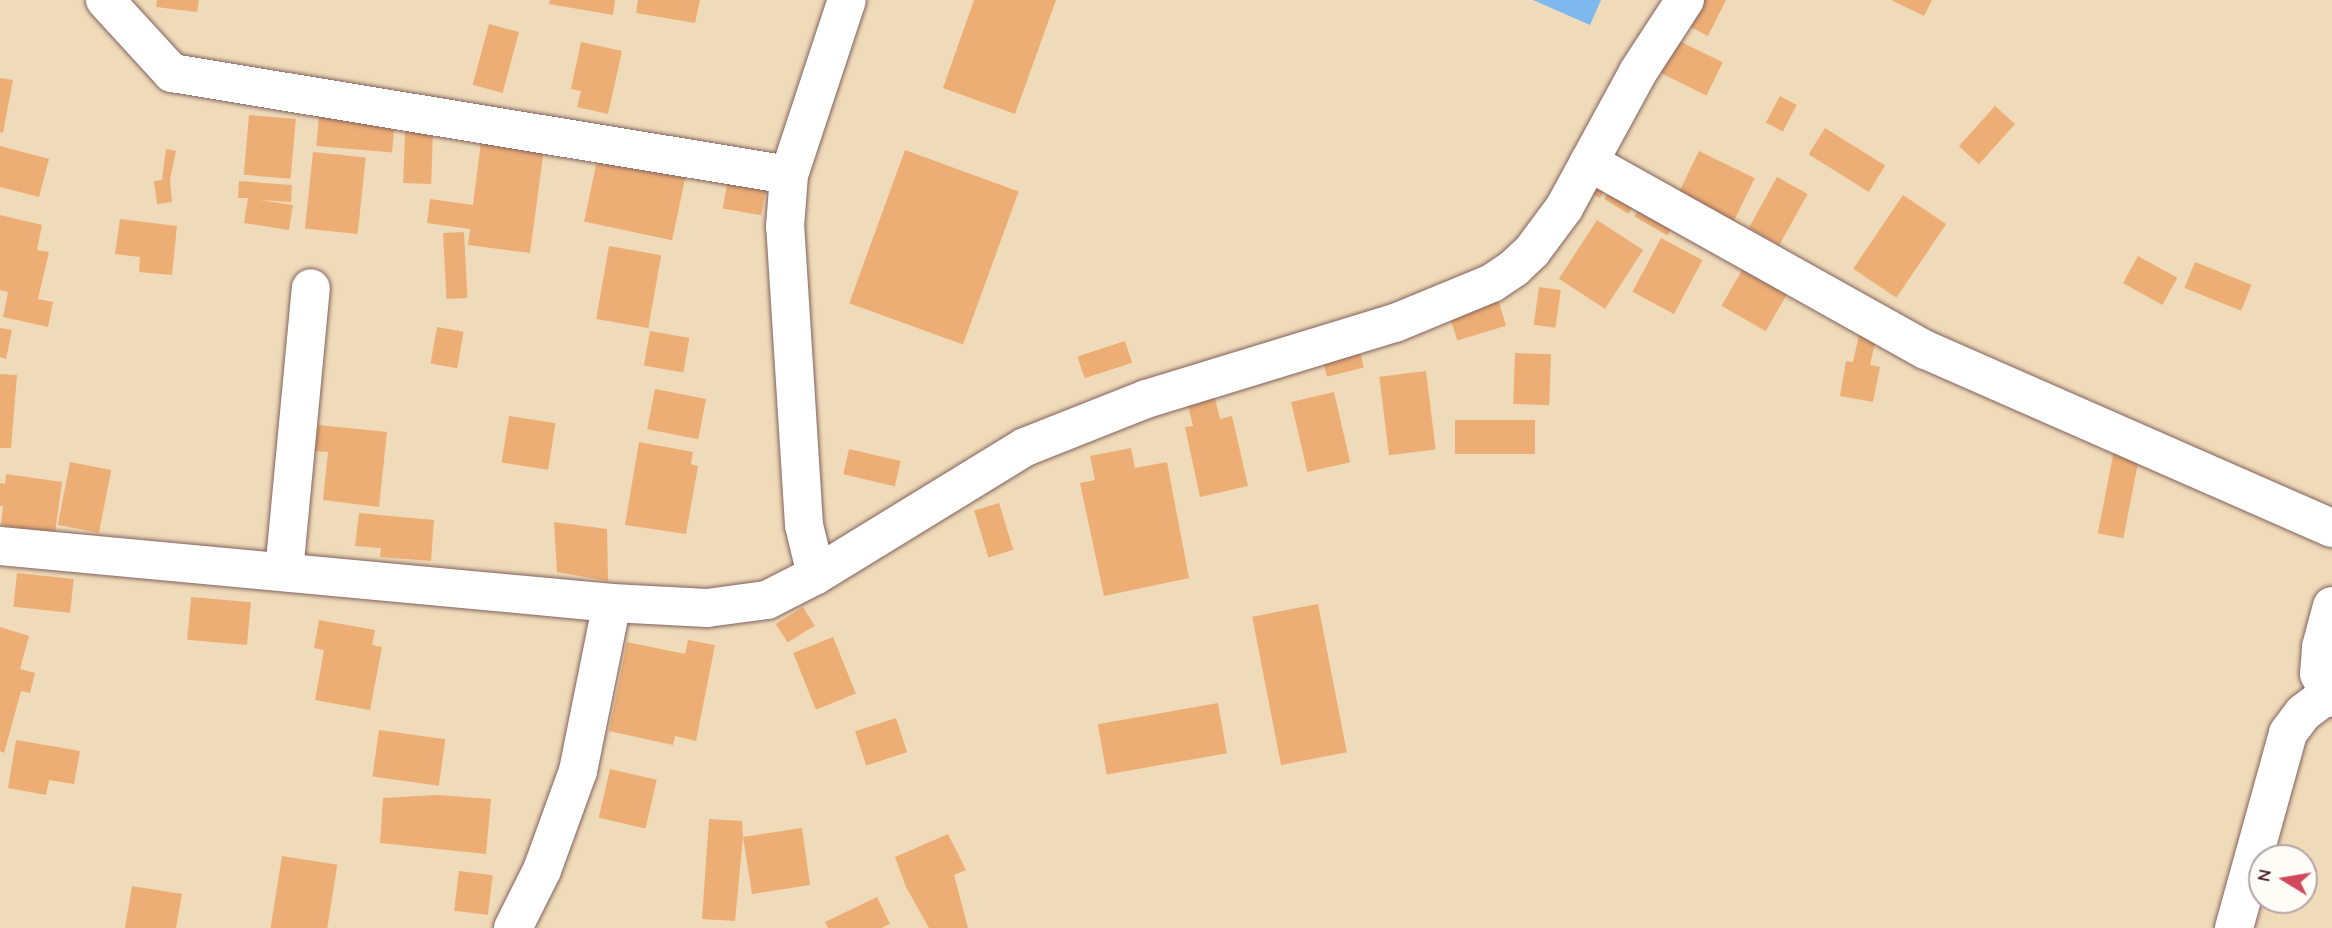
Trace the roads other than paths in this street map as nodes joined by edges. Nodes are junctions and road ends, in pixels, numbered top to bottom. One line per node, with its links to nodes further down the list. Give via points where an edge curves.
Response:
1 (105, 0): 5 (street, via 172,73)
2 (847, 0): 5 (street)
3 (1685, 0): 4 (street, via 1638,72)
4 (1589, 162): 7 (street, via 1926,350); 10 (street, via 1564,208 1532,251 1492,283 1395,323 1146,399 1025,447)
5 (789, 175): 10 (street, via 785,227 804,524)
6 (311, 288): 9 (street)
7 (2332, 528)
8 (0, 546): 9 (street)
9 (284, 572): 11 (street)
10 (816, 575): 11 (street, via 767,600 707,608)
11 (612, 603): 14 (street, via 578,771 542,870)
12 (2332, 606): 13 (street, via 2319,674)
13 (2330, 696): 15 (street, via 2303,713 2288,733)
14 (513, 928)
15 (2234, 928)

